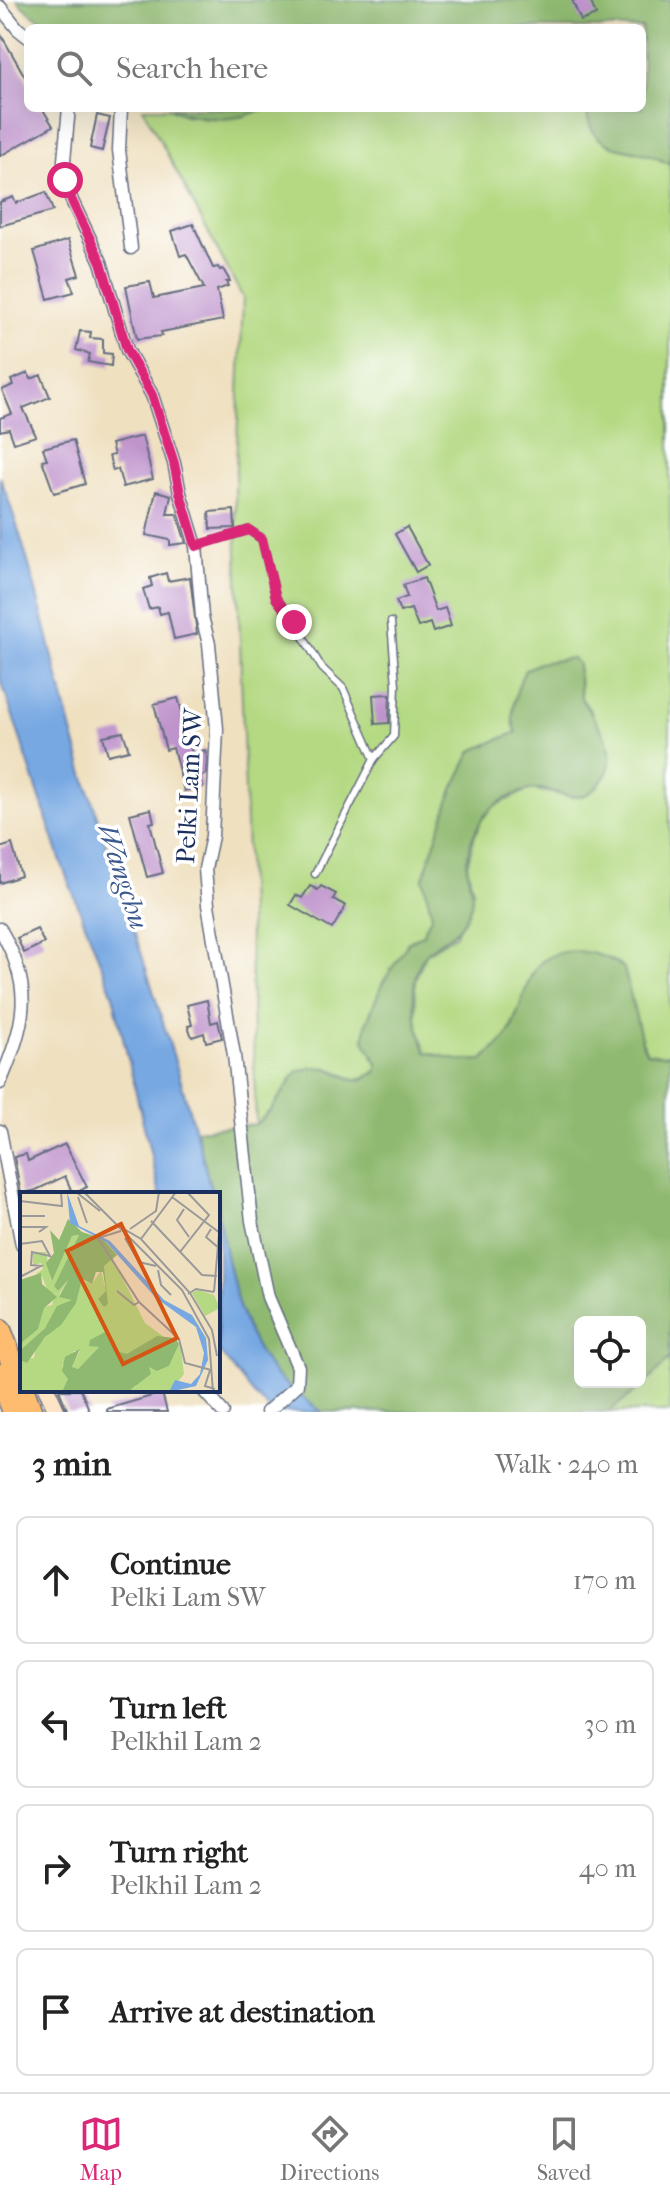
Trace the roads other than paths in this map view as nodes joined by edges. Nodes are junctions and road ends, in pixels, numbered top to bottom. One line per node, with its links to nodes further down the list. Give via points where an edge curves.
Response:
1 (0, 7): 2 (street)
2 (24, 33)
3 (69, 112): 6 (street, Pelki Lam SW, via 65,180 101,262 127,350 152,395)
4 (121, 112): 5 (street, via 119,150)
5 (131, 248)
6 (196, 546): 8 (lane, via 249,530 262,539 276,598 322,668 343,688); 24 (street, Pelki Lam SW, via 217,729 212,836 205,869 208,905 234,1055 252,1221 268,1297 298,1367 297,1385)
7 (391, 622): 8 (lane, via 394,736)
8 (374, 759): 9 (lane)
9 (315, 874)
10 (0, 929): 11 (street, via 22,985 23,1009 17,1043)
11 (0, 1083)
12 (0, 1131): 13 (street)
13 (20, 1235)
14 (13, 1349): 16 (highway)
15 (0, 1375): 20 (highway)
16 (20, 1380)
17 (23, 1392): 21 (highway)
18 (48, 1392): 22 (street)
19 (205, 1392): 23 (street)
20 (14, 1412)
21 (31, 1412)
22 (57, 1412)
23 (223, 1412)
24 (267, 1412)

